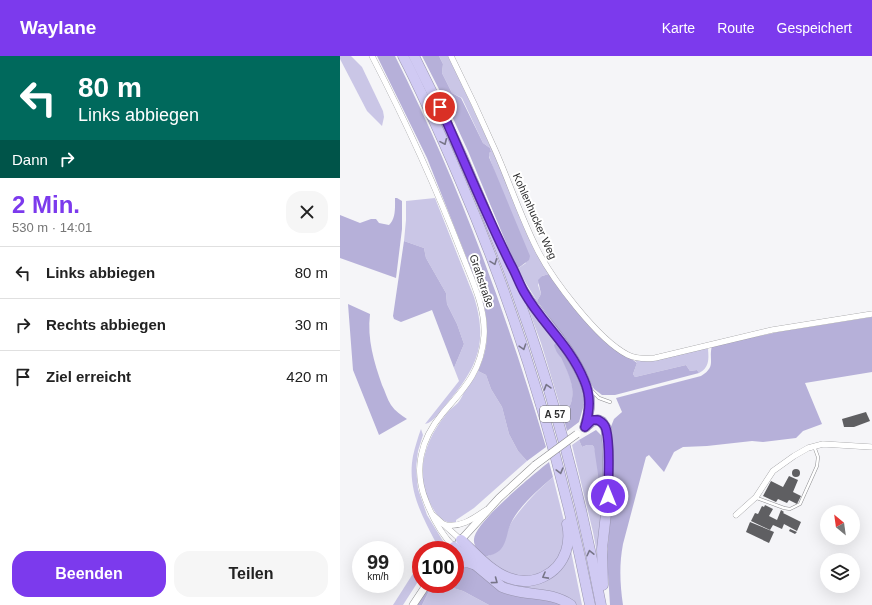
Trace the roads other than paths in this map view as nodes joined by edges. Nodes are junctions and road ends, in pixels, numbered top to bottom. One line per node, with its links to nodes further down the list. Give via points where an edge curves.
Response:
1 (372, 56): 15 (street, Graftstraße, via 440,201 468,269 483,315 484,335 476,368 434,423 423,445 420,478)
2 (403, 56): 12 (highway, A 57, one-way to 12, via 494,261 531,369)
3 (414, 56): 5 (highway, A 57, via 440,107)
4 (452, 56): 6 (street, Kohlenhucker Weg, via 542,258 558,283 596,328 623,352 636,358 655,358 772,330)
5 (493, 229): 7 (highway, via 525,293 566,346); 29 (highway, A 57, one-way to 5, via 559,426 526,321)
6 (872, 314)
7 (584, 379): 8 (lane, via 595,395); 9 (highway, via 590,402)
8 (610, 402)
9 (585, 427): 14 (street, bridge, via 535,465); 30 (highway, via 592,420 598,420 604,424 607,436 608,496 601,565)
10 (814, 446): 11 (street, via 823,444); 13 (street, via 780,465 768,478); 13 (lane, via 818,457 817,466 800,504 790,509)
11 (872, 447)
12 (565, 490): 21 (highway, one-way to 21, via 569,536 567,550 557,567 545,576 528,581 509,578); 28 (highway, A 57)
13 (756, 498): 16 (street)
14 (489, 508): 17 (street, via 461,525); 20 (street)
15 (430, 512): 17 (street, Graftstraße); 18 (street, Graftstraße, via 444,536)
16 (736, 515)
17 (443, 524): 19 (street, Graftstraße)
18 (450, 541)
19 (453, 541)
20 (460, 541)
21 (464, 551)
22 (464, 554): 24 (highway)
23 (464, 562): 24 (highway)
24 (473, 564): 27 (highway, one-way to 27, via 502,587 524,593 554,596)
25 (421, 593): 26 (street)
26 (413, 605)
27 (571, 605)
28 (590, 605)
29 (601, 605)
30 (605, 605)

